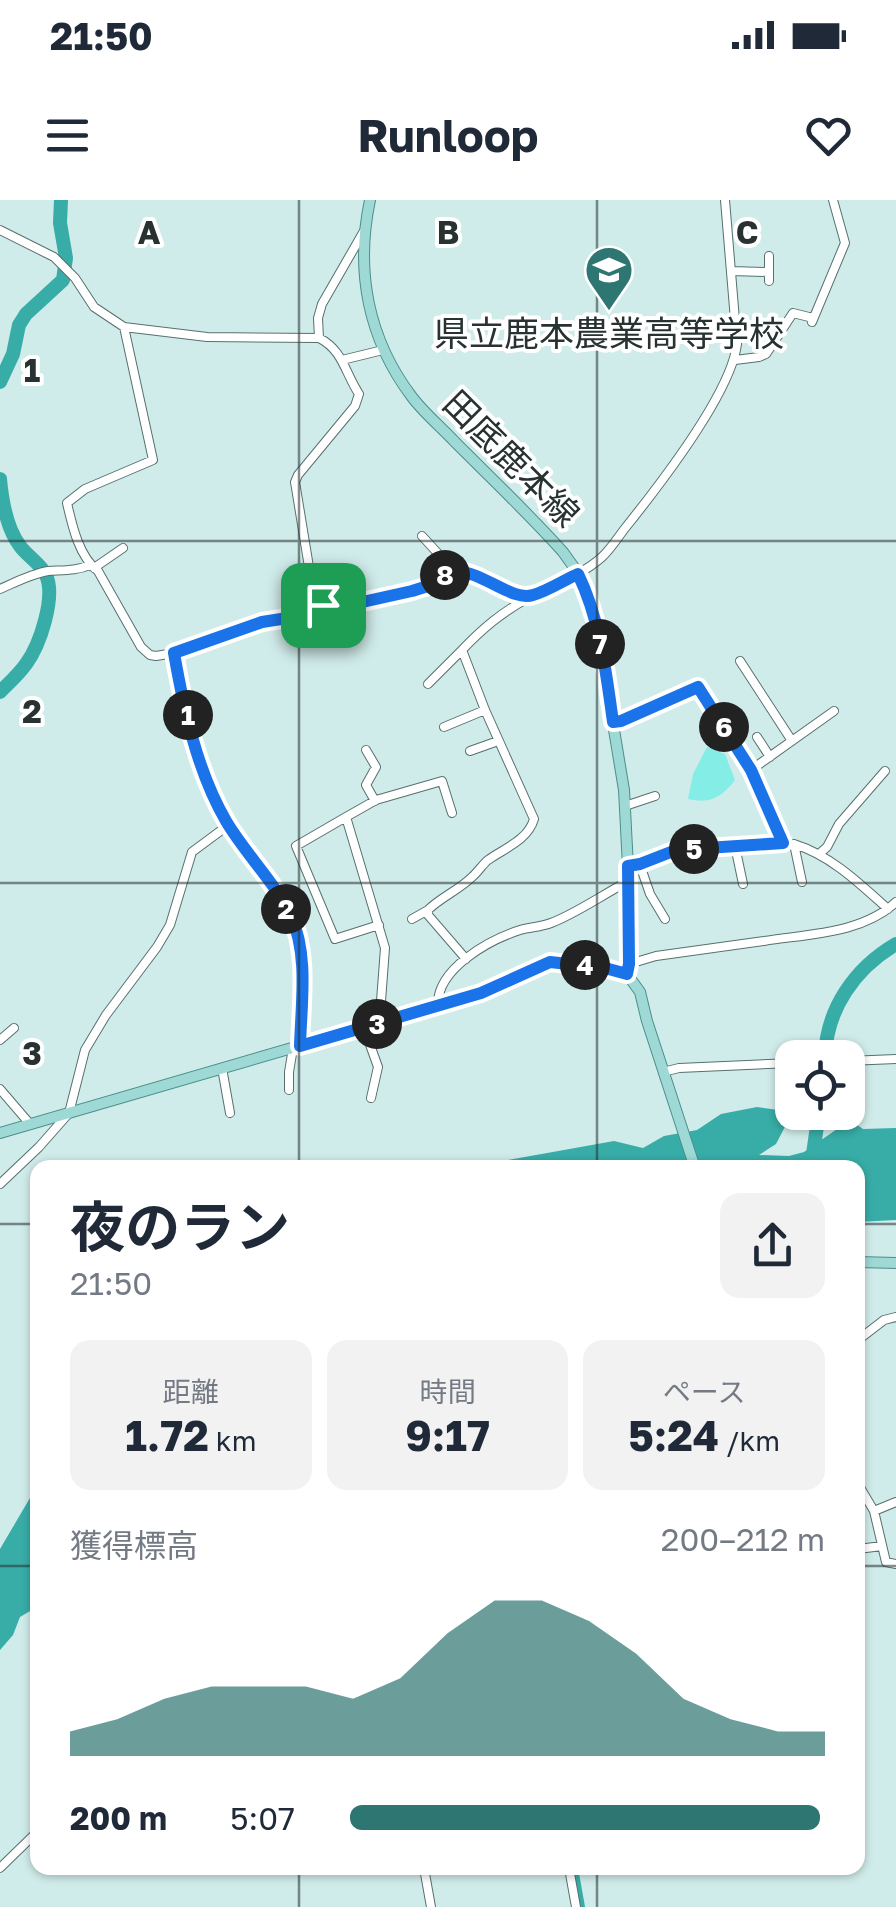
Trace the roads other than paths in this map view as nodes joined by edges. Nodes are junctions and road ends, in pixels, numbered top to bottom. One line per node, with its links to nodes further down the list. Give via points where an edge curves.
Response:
1 (370, 200): 5 (main road, 田底鹿本線)
2 (725, 200): 7 (street)
3 (833, 200): 12 (street, via 845,243 813,320 793,312 766,354)
4 (0, 230): 8 (street, via 54,257 94,307)
5 (364, 231): 9 (street, via 322,304); 10 (main road, 田底鹿本線, via 368,300)
6 (769, 256): 7 (street, via 768,276)
7 (731, 272): 12 (street)
8 (124, 327): 9 (street, via 206,338); 15 (street, via 153,460 67,503)
9 (319, 338): 11 (street)
10 (383, 350): 11 (street); 17 (main road, 田底鹿本線, via 414,400)
11 (342, 360): 20 (street, via 359,394 356,406 296,482 309,567)
12 (735, 360): 17 (street, via 659,486 602,558)
13 (422, 536): 16 (street)
14 (123, 548): 15 (street)
15 (92, 566): 18 (street, via 27,576); 22 (street, via 146,652)
16 (454, 571): 19 (street, via 470,571); 20 (street, via 412,591)
17 (578, 574): 19 (street); 27 (main road, 田底鹿本線, via 597,627)
18 (0, 589)
19 (530, 597): 21 (street, via 492,620)
20 (323, 605): 22 (street)
21 (462, 650): 24 (street); 25 (street)
22 (174, 653): 42 (street, via 202,771)
23 (740, 660): 31 (street)
24 (428, 684)
25 (485, 710): 28 (street); 30 (street)
26 (834, 711): 31 (street)
27 (613, 722): 35 (street, via 698,687); 39 (main road, 田底鹿本線)
28 (444, 727)
29 (757, 737): 34 (street)
30 (498, 740): 33 (street); 52 (street, via 534,819 532,828)
31 (792, 741): 34 (street)
32 (366, 750): 38 (street, via 376,767 366,786)
33 (470, 751)
34 (770, 757): 35 (street)
35 (751, 770): 43 (street)
36 (885, 771): 46 (street)
37 (655, 796): 39 (street)
38 (374, 801): 40 (street, via 442,781); 41 (street)
39 (626, 806): 47 (main road, 田底鹿本線)
40 (452, 813)
41 (346, 817): 55 (street); 55 (street, via 296,846 335,939)
42 (227, 822): 63 (street, via 292,917 302,978); 72 (street, via 192,852 170,925 85,1050)
43 (783, 843): 44 (street); 45 (street)
44 (794, 844): 46 (street); 49 (street)
45 (735, 846): 47 (street, via 676,850); 50 (street)
46 (819, 854): 51 (street)
47 (634, 866): 48 (main road, 田底鹿本線); 53 (street)
48 (628, 882): 56 (street); 57 (main road, 田底鹿本線)
49 (802, 882)
50 (742, 884)
51 (892, 905): 57 (street, via 826,933 656,956)
52 (428, 910): 54 (street); 56 (street)
53 (664, 918)
54 (412, 919)
55 (378, 926): 59 (street, via 386,948)
56 (466, 959): 58 (street, via 447,975)
57 (628, 969): 58 (main road, via 550,962); 68 (main road, 田底鹿本線)
58 (438, 1006): 59 (main road)
59 (383, 1022): 61 (main road)
60 (14, 1028): 62 (street)
61 (364, 1028): 63 (main road); 71 (street, via 378,1067)
62 (0, 1040)
63 (296, 1047): 67 (main road); 70 (street)
64 (896, 1059): 65 (street)
65 (865, 1060)
66 (775, 1064): 68 (street)
67 (222, 1068): 72 (main road); 73 (street)
68 (664, 1072): 76 (main road, 田底鹿本線)
69 (0, 1089): 74 (street)
70 (290, 1090)
71 (371, 1098)
72 (69, 1113): 74 (main road); 77 (street)
73 (230, 1113)
74 (30, 1124): 75 (main road)
75 (0, 1133)
76 (692, 1160)
77 (0, 1184)
78 (896, 1260): 79 (main road)
79 (865, 1262)
80 (896, 1318): 81 (street)
81 (865, 1335)
82 (865, 1496): 84 (street)
83 (896, 1502): 84 (street)
84 (874, 1511): 85 (street)
85 (882, 1546): 86 (street); 87 (street, via 886,1562)
86 (865, 1547)
87 (896, 1564)
88 (30, 1839): 89 (street)
89 (0, 1868)
90 (425, 1875): 92 (street)
91 (569, 1875): 93 (street)
92 (432, 1907)
93 (576, 1907)

